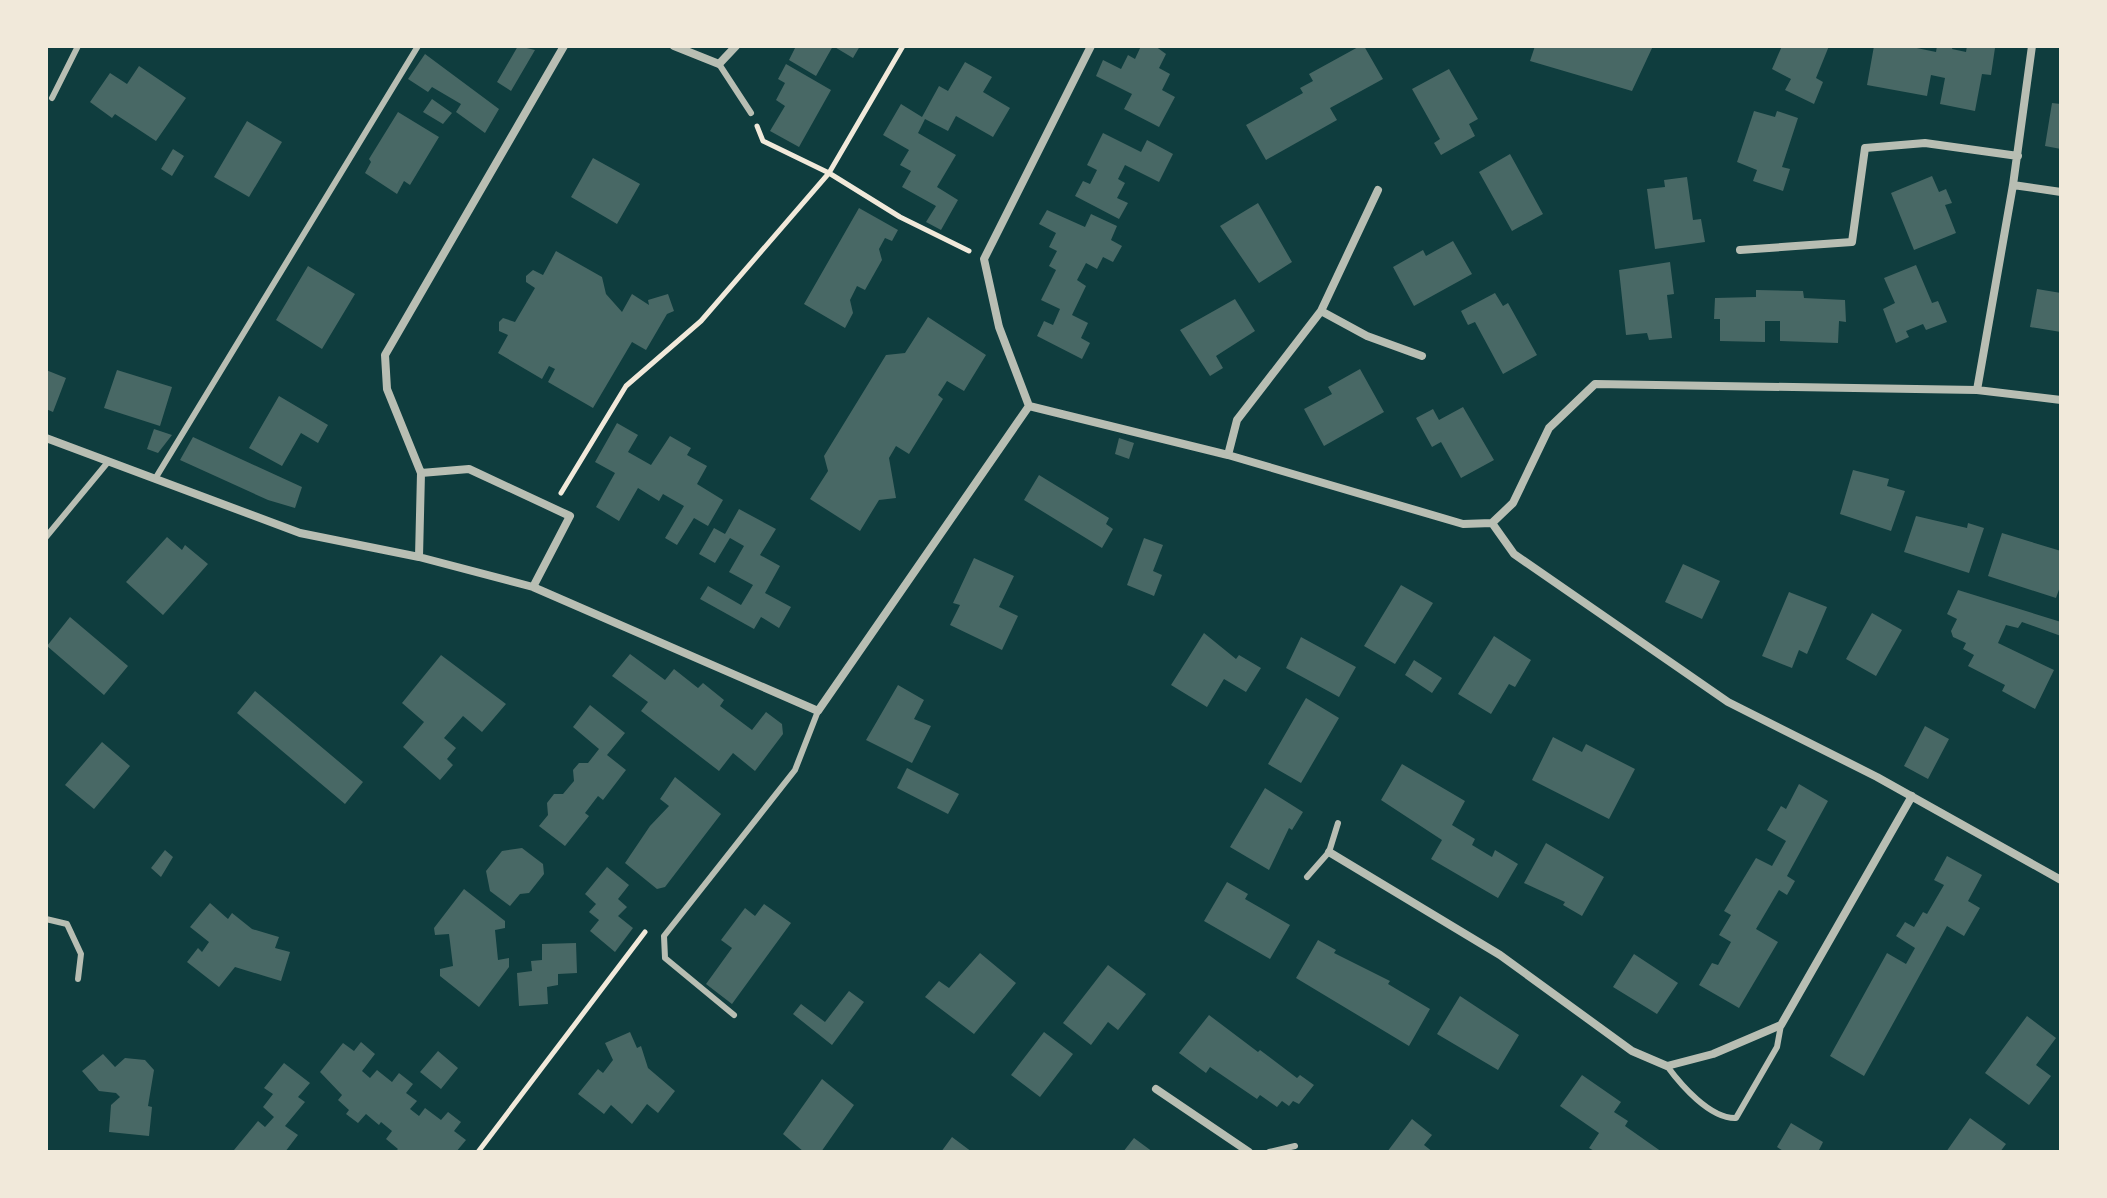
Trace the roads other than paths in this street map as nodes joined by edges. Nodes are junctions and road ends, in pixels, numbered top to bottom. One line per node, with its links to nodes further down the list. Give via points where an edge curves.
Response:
1 (78, 46): 9 (lane)
2 (418, 46): 25 (lane)
3 (564, 46): 24 (street, via 385,355 387,389)
4 (674, 46): 8 (street)
5 (736, 46): 8 (street)
6 (1091, 46): 20 (street, via 984,259 999,327)
7 (2032, 46): 11 (street)
8 (719, 64): 10 (lane)
9 (52, 98)
10 (751, 113)
11 (2018, 156): 12 (street); 15 (street, via 1925,143 1865,148 1852,242)
12 (2013, 185): 14 (street); 18 (street)
13 (1378, 190): 16 (street)
14 (2061, 192)
15 (1740, 250)
16 (1321, 311): 17 (street, via 1367,336); 22 (street, via 1237,420)
17 (1422, 356)
18 (1977, 390): 19 (street); 26 (street, via 1595,384 1549,428 1513,503)
19 (2061, 400)
20 (1029, 406): 22 (street); 30 (street)
21 (46, 438): 23 (street)
22 (1228, 455): 26 (street, via 1463,524)
23 (108, 462): 25 (street); 27 (lane)
24 (421, 473): 28 (street); 29 (street, via 469,469 570,516)
25 (155, 479): 28 (street, via 300,533)
26 (1492, 523): 31 (street, via 1514,554 1728,702)
27 (46, 537)
28 (419, 557): 29 (street)
29 (533, 587): 30 (street)
30 (818, 711): 38 (lane, via 795,770 664,936 665,958)
31 (1912, 796): 35 (street); 39 (street)
32 (1338, 823): 33 (lane)
33 (1329, 852): 34 (lane); 40 (street, via 1488,947 1632,1051)
34 (1307, 877)
35 (2061, 880)
36 (46, 919): 37 (lane, via 67,924 81,954)
37 (78, 979)
38 (734, 1015)
39 (1781, 1025): 40 (street, via 1713,1054); 40 (lane, via 1777,1047 1736,1118 1726,1119 1683,1088)
40 (1667, 1066)
41 (1156, 1089): 43 (street)
42 (1295, 1146): 44 (lane)
43 (1249, 1152)
44 (1269, 1152)

